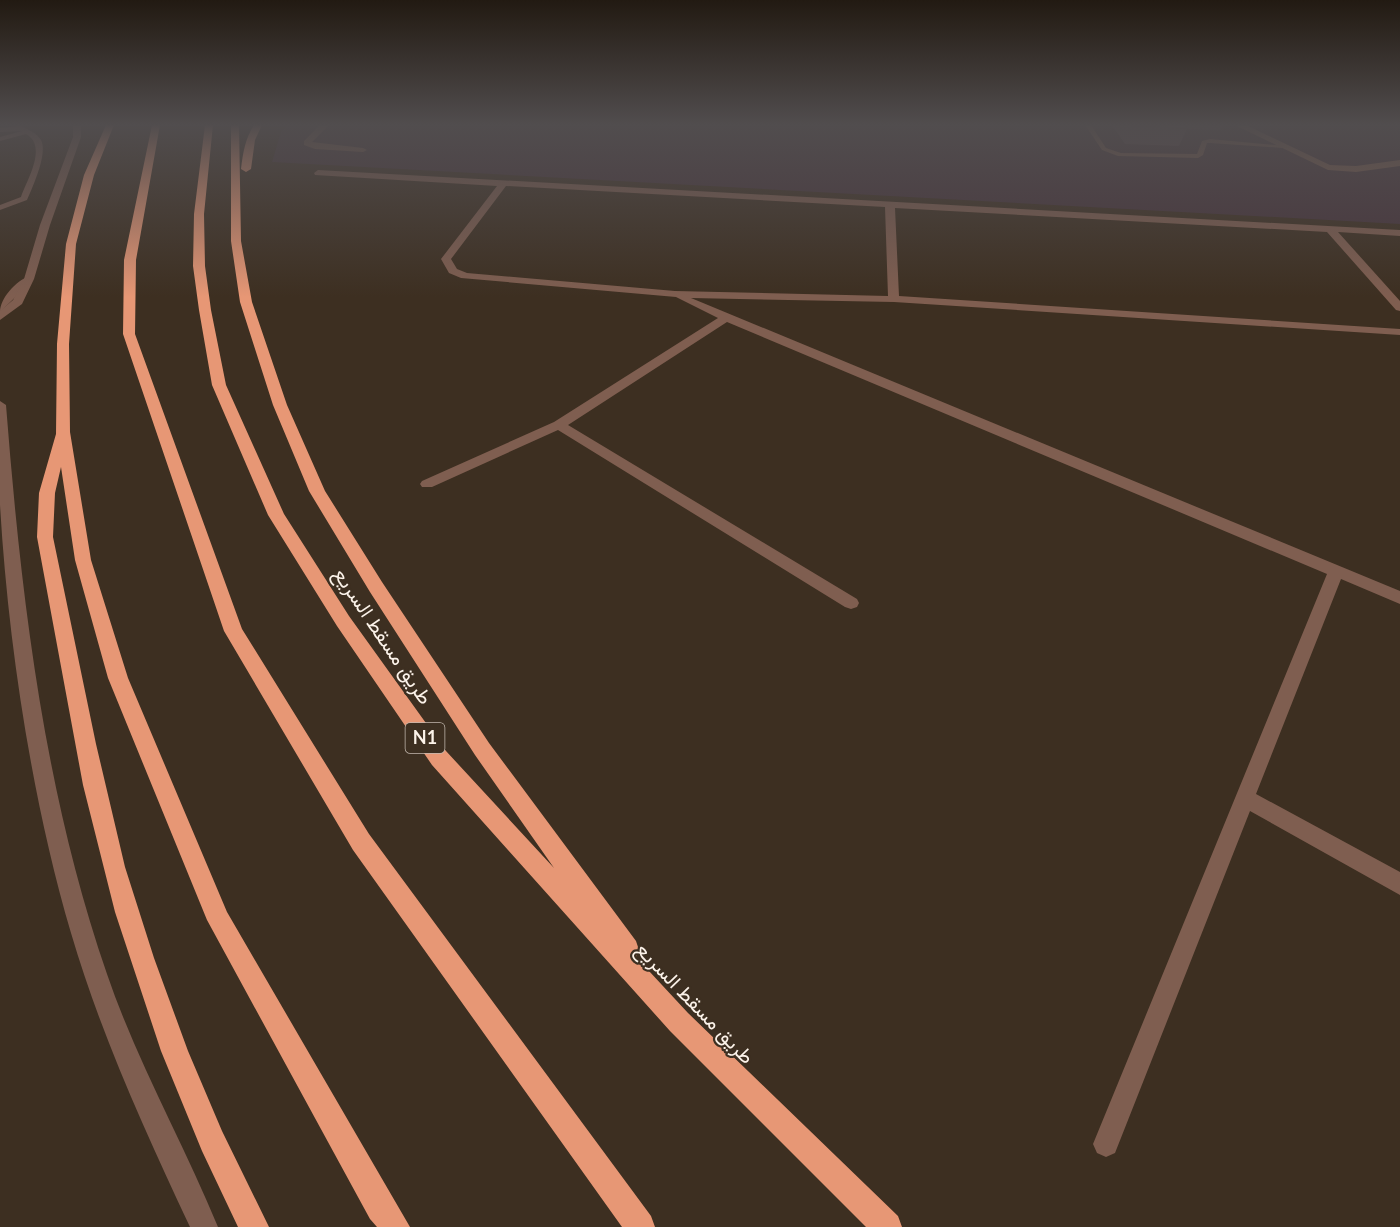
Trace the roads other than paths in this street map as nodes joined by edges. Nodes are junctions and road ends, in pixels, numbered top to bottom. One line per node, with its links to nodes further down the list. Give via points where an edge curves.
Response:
1 (30, 182): 11 (lane, via 21,201)
2 (61, 182): 15 (street)
3 (87, 182): 25 (highway, via 71,244 63,344)
4 (145, 182): 37 (highway, via 130,260 129,334 233,631 361,842)
5 (203, 182): 32 (highway, طريق مسقط السريع / N1, via 199,266 219,385 276,515 343,621 439,758)
6 (237, 182): 12 (highway)
7 (244, 182): 12 (highway)
8 (473, 182): 9 (street)
9 (502, 184): 10 (street); 16 (street, via 446,259 453,271 465,276)
10 (890, 206): 13 (street); 17 (street)
11 (0, 208)
12 (237, 212): 32 (highway, via 239,268 258,343 317,491 482,750)
13 (1331, 230): 14 (street); 18 (street)
14 (1400, 233)
15 (29, 279): 19 (lane, via 18,286); 20 (street, via 18,302)
16 (675, 294): 17 (street); 21 (street)
17 (894, 299): 22 (street)
18 (1400, 308)
19 (0, 309)
20 (0, 317)
21 (726, 318): 24 (street); 27 (street)
22 (1400, 332)
23 (0, 405): 34 (street, via 4,482 28,669 70,891 138,1088)
24 (559, 425): 26 (street); 29 (street)
25 (63, 432): 35 (highway, via 47,493 45,537 99,805 163,1018 199,1109); 36 (highway, via 83,560 118,678 219,920 381,1208)
26 (427, 484)
27 (1336, 572): 28 (street); 30 (street)
28 (1400, 598)
29 (851, 603)
30 (1245, 798): 31 (street); 33 (street)
31 (1400, 884)
32 (679, 1022): 38 (highway, طريق مسقط السريع / N1)
33 (1106, 1144)
34 (204, 1227)
35 (254, 1227)
36 (396, 1227)
37 (640, 1227)
38 (887, 1227)

